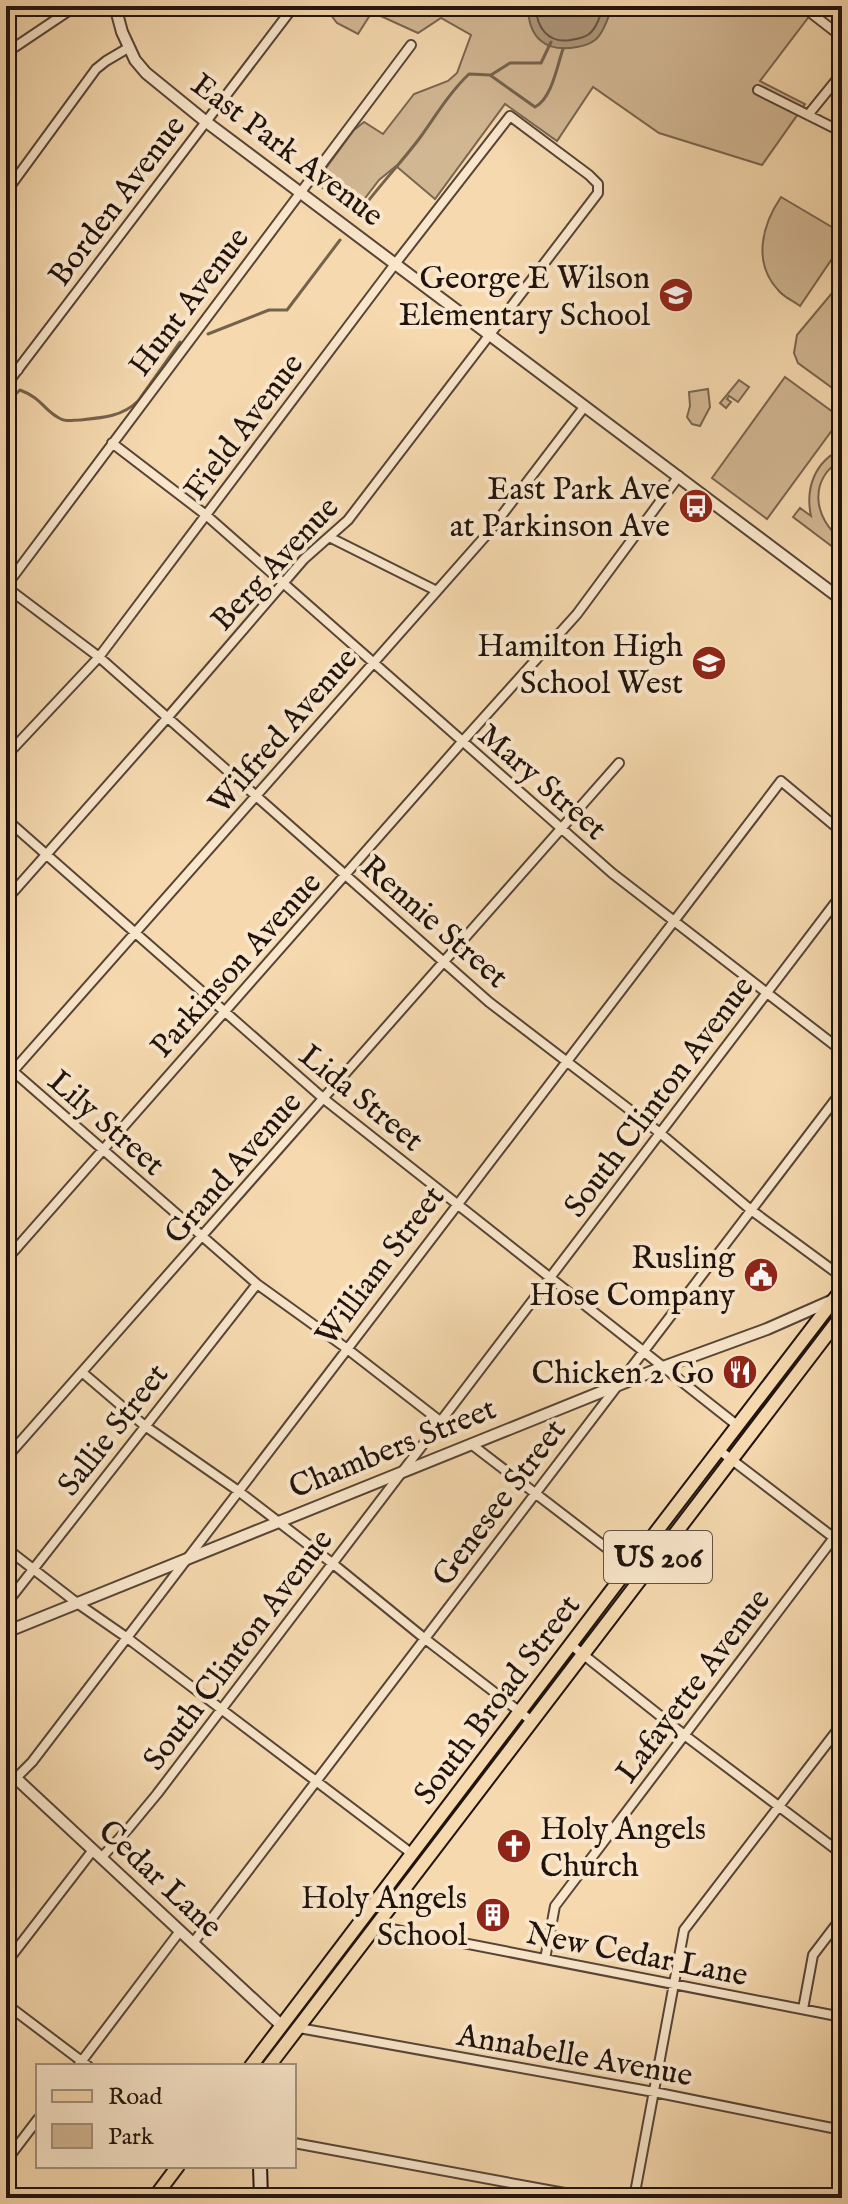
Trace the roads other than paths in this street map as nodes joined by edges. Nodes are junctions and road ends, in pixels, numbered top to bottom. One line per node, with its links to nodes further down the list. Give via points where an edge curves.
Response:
1 (76, 6): 8 (street)
2 (115, 6): 7 (street, East Park Avenue)
3 (294, 6): 13 (street, Borden Avenue)
4 (802, 6): 5 (street)
5 (842, 37)
6 (411, 45): 15 (street, Hunt Avenue)
7 (128, 48): 13 (street, East Park Avenue, via 146,73); 16 (street, via 96,69)
8 (6, 53)
9 (842, 73): 11 (street)
10 (758, 90): 11 (street)
11 (808, 115): 14 (street)
12 (510, 116): 17 (street, Field Avenue); 18 (street, Berg Avenue, via 589,175 598,184 598,193)
13 (205, 121): 15 (street, East Park Avenue); 20 (street, Borden Avenue)
14 (842, 132)
15 (300, 191): 17 (street, East Park Avenue); 23 (street, Hunt Avenue)
16 (6, 192)
17 (395, 264): 18 (street, East Park Avenue); 25 (street, Field Avenue)
18 (491, 335): 22 (street, East Park Avenue); 26 (street, Berg Avenue, via 348,520)
19 (6, 361): 20 (street)
20 (18, 370): 21 (street, Borden Avenue)
21 (6, 385)
22 (585, 406): 24 (street, East Park Avenue); 29 (street, Wilfred Avenue)
23 (112, 443): 25 (street, Mary Street); 28 (street, Hunt Avenue)
24 (679, 476): 30 (street, East Park Avenue); 34 (street, Parkinson Avenue, via 577,614)
25 (206, 515): 27 (street, Mary Street); 31 (street, Field Avenue)
26 (329, 537): 27 (street, Berg Avenue); 29 (street)
27 (285, 582): 32 (street, Mary Street); 33 (street, Berg Avenue)
28 (6, 587): 31 (street, Rennie Street)
29 (437, 591): 32 (street, Wilfred Avenue)
30 (842, 600)
31 (99, 657): 33 (street, Rennie Street); 35 (street, Field Avenue)
32 (373, 663): 34 (street, Mary Street); 37 (street, Wilfred Avenue)
33 (168, 717): 37 (street, Rennie Street); 41 (street, Berg Avenue)
34 (462, 742): 39 (street, Mary Street); 42 (street, Parkinson Avenue)
35 (6, 756)
36 (619, 763): 39 (street, Grand Avenue)
37 (257, 796): 42 (street, Rennie Street); 46 (street, Wilfred Avenue)
38 (6, 819): 41 (street, Lida Street)
39 (562, 828): 45 (street, Mary Street); 47 (street, Grand Avenue)
40 (842, 832): 45 (street, William Street, via 781,781)
41 (47, 855): 44 (street, Berg Avenue); 46 (street, Lida Street)
42 (346, 875): 47 (street, Rennie Street); 49 (street, Parkinson Avenue)
43 (842, 894): 48 (street, South Clinton Avenue)
44 (6, 900)
45 (675, 921): 48 (street, Mary Street); 51 (street, William Street)
46 (135, 933): 49 (street, Lida Street); 52 (street, Wilfred Avenue)
47 (444, 962): 51 (street, Rennie Street); 55 (street, Grand Avenue)
48 (767, 993): 50 (street, Mary Street); 56 (street, South Clinton Avenue)
49 (225, 1012): 55 (street, Lida Street); 57 (street, Parkinson Avenue)
50 (842, 1051)
51 (566, 1061): 56 (street, Rennie Street); 58 (street, William Street)
52 (10, 1068): 53 (street, Wilfred Avenue); 57 (street, Lily Street)
53 (6, 1079)
54 (842, 1091): 59 (street, Genesee Street)
55 (324, 1099): 58 (street, Lida Street); 60 (street, Grand Avenue)
56 (660, 1133): 59 (street, Rennie Street); 62 (street, South Clinton Avenue)
57 (103, 1150): 60 (street, Lily Street); 61 (street, Parkinson Avenue)
58 (456, 1204): 62 (street, Lida Street); 67 (street, William Street)
59 (751, 1210): 63 (street, Rennie Street); 68 (street, Genesee Street)
60 (202, 1237): 64 (street, Lily Street); 70 (street, Grand Avenue)
61 (6, 1260)
62 (550, 1277): 68 (street, Lida Street); 72 (street, South Clinton Avenue)
63 (842, 1277)
64 (257, 1284): 67 (street, Lily Street); 73 (street, Sallie Street)
65 (839, 1295): 69 (street, Chambers Street, via 767,1329); 74 (main road, South Broad Street / US 206)
66 (842, 1315): 78 (main road, South Broad Street / US 206)
67 (346, 1348): 72 (street, Lily Street); 80 (street, William Street)
68 (644, 1352): 69 (street, Lida Street); 71 (street, Genesee Street)
69 (663, 1367): 71 (street, Chambers Street); 74 (street, Lida Street)
70 (83, 1373): 73 (street); 77 (street, Grand Avenue)
71 (617, 1386): 75 (street, Chambers Street); 81 (street, Genesee Street)
72 (440, 1421): 79 (street, South Clinton Avenue)
73 (145, 1426): 80 (street); 89 (street, Sallie Street)
74 (738, 1426): 76 (main road, South Broad Street / US 206)
75 (471, 1444): 79 (street, Chambers Street); 81 (street)
76 (719, 1450): 78 (street); 88 (main road, South Broad Street / US 206)
77 (6, 1458)
78 (732, 1460): 84 (street); 96 (main road, South Broad Street / US 206)
79 (402, 1471): 82 (street, Chambers Street); 87 (street, South Clinton Avenue)
80 (237, 1490): 82 (street); 86 (street, William Street)
81 (535, 1493): 88 (street); 94 (street, Genesee Street)
82 (277, 1521): 86 (street, Chambers Street); 87 (street)
83 (842, 1527): 84 (street, Lafayette Avenue)
84 (838, 1541): 101 (street, Lafayette Avenue)
85 (6, 1548): 89 (street)
86 (186, 1558): 90 (street, Chambers Street); 93 (street, William Street)
87 (332, 1563): 94 (street); 97 (street, South Clinton Avenue)
88 (630, 1566): 95 (main road, South Broad Street / US 206)
89 (32, 1569): 90 (street); 91 (street, Sallie Street)
90 (77, 1603): 92 (street, Chambers Street); 93 (street)
91 (6, 1604)
92 (6, 1632)
93 (126, 1637): 97 (street); 103 (street, William Street)
94 (424, 1638): 98 (street); 104 (street, Genesee Street)
95 (570, 1644): 96 (street); 98 (main road, South Broad Street / US 206)
96 (583, 1654): 99 (main road, South Broad Street / US 206); 101 (street)
97 (221, 1709): 104 (street); 107 (street, South Clinton Avenue, via 127,1831)
98 (519, 1711): 99 (street); 106 (main road, South Broad Street / US 206)
99 (533, 1722): 110 (main road, South Broad Street / US 206)
100 (842, 1724): 105 (street)
101 (683, 1734): 105 (street); 113 (street, Lafayette Avenue, via 555,1906)
102 (6, 1769): 103 (street, Cedar Lane)
103 (16, 1778): 107 (street, Cedar Lane)
104 (316, 1781): 106 (street); 112 (street, Genesee Street)
105 (778, 1806): 108 (street); 115 (street, via 684,1930)
106 (411, 1853): 119 (main road, South Broad Street / US 206)
107 (97, 1854): 111 (street, Cedar Lane); 114 (street, South Clinton Avenue)
108 (842, 1854)
109 (842, 1917): 117 (street, via 813,1955)
110 (376, 1926): 113 (street, New Cedar Lane); 120 (main road, South Broad Street / US 206)
111 (180, 1931): 112 (street, Cedar Lane); 122 (street)
112 (193, 1943): 119 (street, Cedar Lane)
113 (545, 1959): 115 (street, New Cedar Lane)
114 (6, 1963)
115 (674, 1985): 117 (street, New Cedar Lane); 125 (street)
116 (6, 2004): 121 (street)
117 (803, 2009): 118 (street, New Cedar Lane)
118 (842, 2017)
119 (281, 2025): 123 (main road, South Broad Street / US 206)
120 (299, 2028): 124 (main road, South Broad Street / US 206); 125 (street, Annabelle Avenue)
121 (82, 2064)
122 (84, 2064)
123 (252, 2064)
124 (271, 2064)
125 (654, 2092): 127 (street, Annabelle Avenue); 135 (street)
126 (36, 2122): 129 (street)
127 (842, 2130)
128 (296, 2143): 134 (street)
129 (6, 2161)
130 (176, 2168): 132 (main road)
131 (260, 2168): 133 (main road)
132 (154, 2198)
133 (261, 2198)
134 (592, 2198)
135 (634, 2198)

